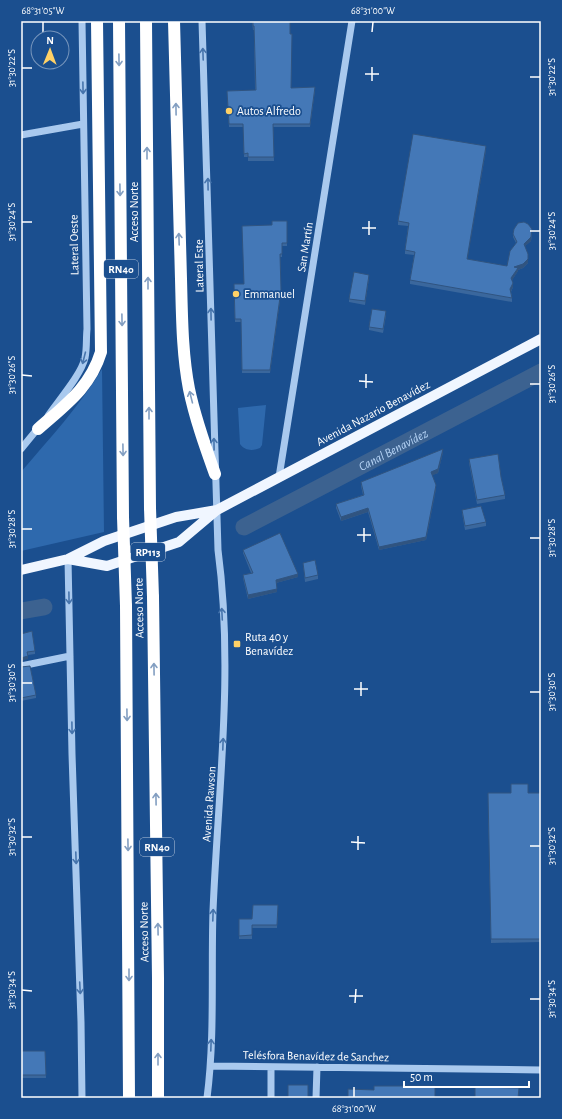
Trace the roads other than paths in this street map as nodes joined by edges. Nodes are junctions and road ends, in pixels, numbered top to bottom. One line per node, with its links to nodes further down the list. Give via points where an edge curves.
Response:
1 (82, 21): 8 (street, Lateral Oeste, one-way to 8)
2 (97, 21): 11 (highway, via 101,352 82,390)
3 (119, 21): 25 (highway, Acceso Norte / RN40, one-way to 25, bridge)
4 (146, 21): 26 (highway, Acceso Norte / RN40, one-way to 4, bridge)
5 (174, 21): 13 (highway, one-way to 5, via 205,448 189,388 182,319)
6 (202, 21): 13 (street, Lateral Este, one-way to 6)
7 (352, 21): 14 (street, San Martín)
8 (83, 124): 9 (street); 11 (street, Lateral Oeste, one-way to 11, via 87,329 84,359 72,381)
9 (21, 135)
10 (541, 339): 14 (main road, Avenida Nazario Benavídez / RP113)
11 (38, 429): 12 (street, Lateral Oeste)
12 (21, 449)
13 (215, 474): 15 (street, Lateral Este)
14 (280, 477): 15 (main road, Avenida Nazario Benavídez / RP113)
15 (216, 510): 16 (main road, Avenida Nazario Benavídez / RP113, via 176,517 104,542); 16 (main road, Avenida Nazario Benavídez / RP113, via 179,542 107,566); 20 (street, Avenida Rawson, one-way to 15, via 213,911 224,712 224,637)
16 (68, 559): 17 (main road, Avenida Nazario Benavídez / RP113); 18 (street, one-way to 18)
17 (21, 570)
18 (70, 656): 19 (street); 24 (street, one-way to 24)
19 (21, 666)
20 (211, 1066): 21 (street, Telésfora Benavídez de Sanchez); 27 (street, Avenida Rawson)
21 (271, 1067): 22 (street, Telésfora Benavídez de Sanchez); 28 (street)
22 (317, 1067): 23 (street, Telésfora Benavídez de Sanchez); 29 (street)
23 (541, 1070)
24 (82, 1098)
25 (129, 1098)
26 (158, 1098)
27 (207, 1098)
28 (270, 1098)
29 (316, 1098)

